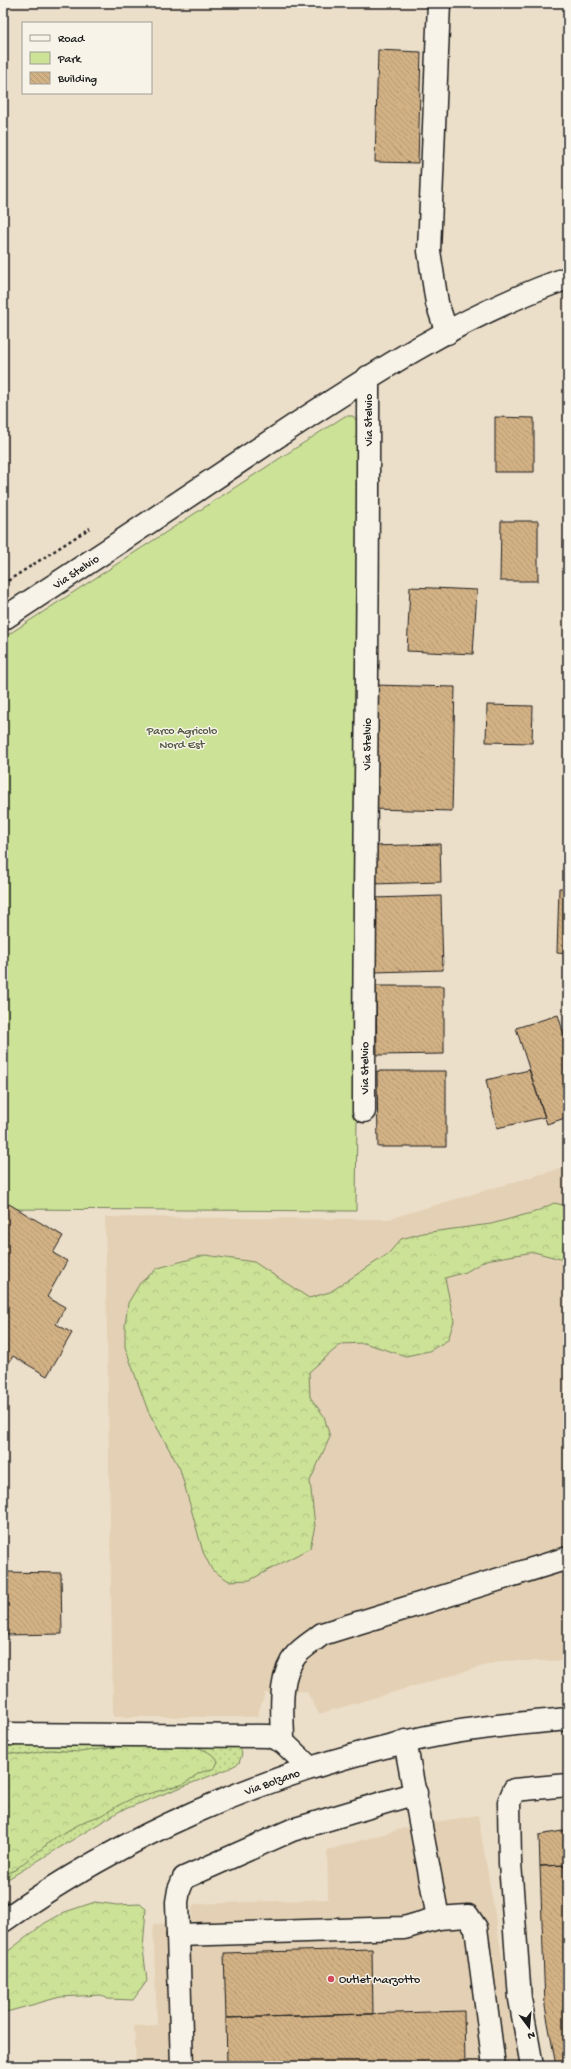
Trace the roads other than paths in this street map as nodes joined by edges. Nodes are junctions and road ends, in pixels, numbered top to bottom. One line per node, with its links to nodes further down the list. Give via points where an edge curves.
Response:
1 (439, 3): 3 (street, via 429,251 437,303)
2 (568, 278): 3 (street, Via Stelvio, via 531,291)
3 (447, 333): 4 (street, Via Stelvio)
4 (368, 378): 5 (street, Via Stelvio); 6 (street, Via Stelvio, via 369,650)
5 (3, 619)
6 (364, 1111)
7 (568, 1558): 11 (street, via 322,1634 296,1655 286,1671 283,1692)
8 (568, 1719): 10 (street, Via Bolzano, via 487,1726)
9 (3, 1734): 11 (street, via 269,1736)
10 (406, 1741): 12 (street, Via Bolzano); 14 (street)
11 (283, 1742): 12 (street)
12 (309, 1767): 16 (street, Via Bolzano, via 172,1823 93,1864)
13 (568, 1785): 20 (street, via 514,1790 509,1802 510,1863 520,1999)
14 (416, 1793): 15 (street); 17 (street, via 292,1830 184,1878 177,1902)
15 (438, 1918): 17 (street, via 404,1928); 19 (street, via 468,1916 476,1928)
16 (3, 1921)
17 (178, 1935): 18 (street)
18 (182, 2066)
19 (494, 2066)
20 (532, 2066)

